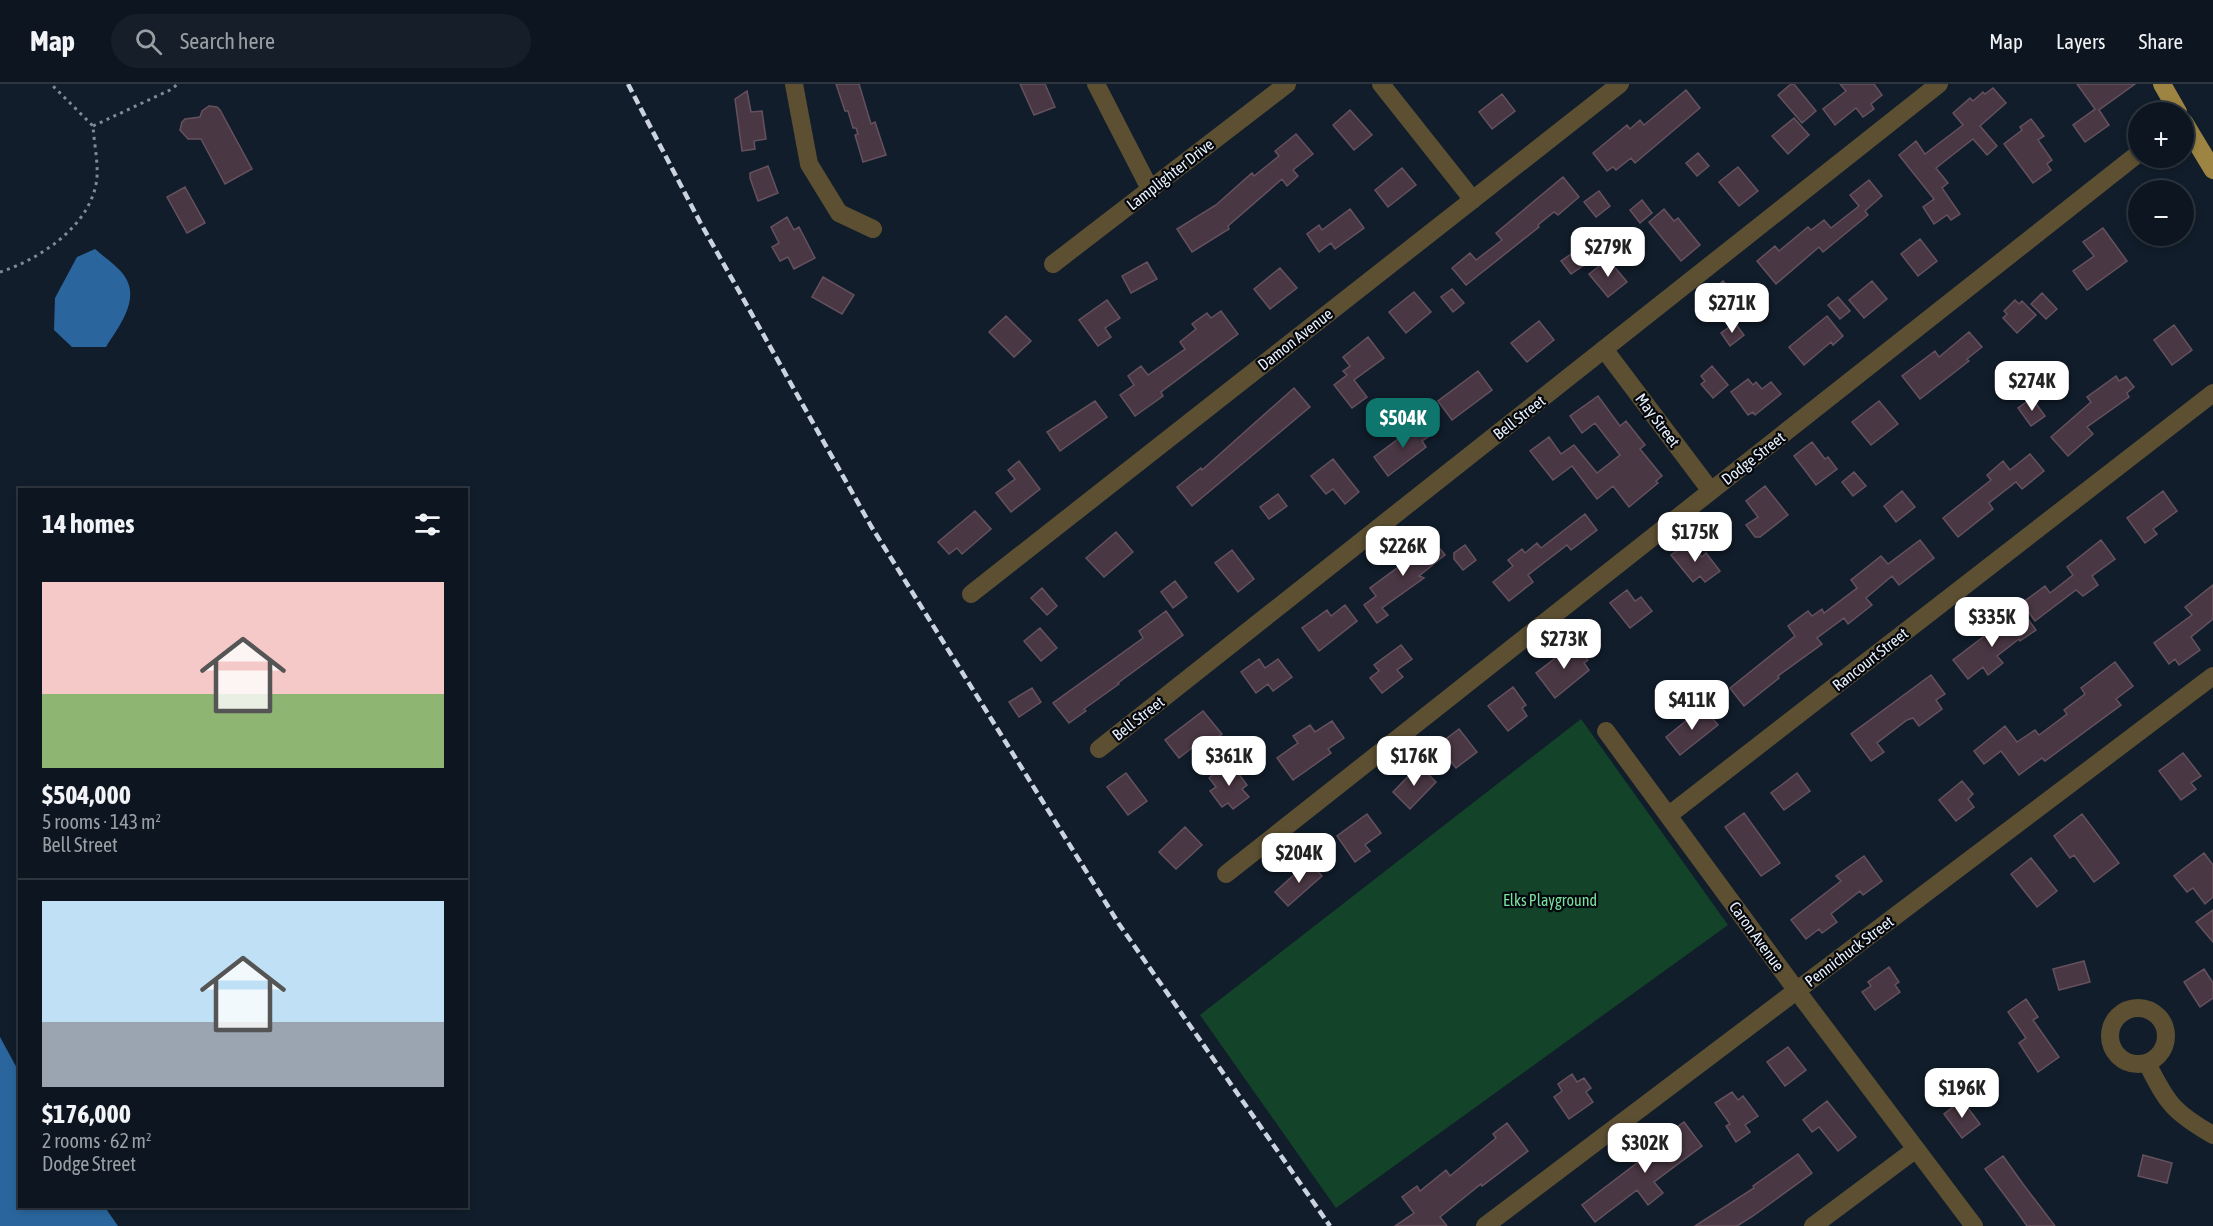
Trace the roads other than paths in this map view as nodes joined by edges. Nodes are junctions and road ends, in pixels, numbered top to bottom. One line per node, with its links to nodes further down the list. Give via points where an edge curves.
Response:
1 (794, 84): 14 (street, via 809,164 839,213)
2 (1096, 84): 12 (street)
3 (1287, 84): 12 (street, Lamplighter Drive)
4 (1381, 84): 13 (street)
5 (1620, 84): 13 (street, Damon Avenue)
6 (1939, 84): 16 (street, Bell Street)
7 (2162, 84): 8 (main road)
8 (2172, 102)
9 (2194, 139): 11 (main road)
10 (2128, 162): 18 (street, Dodge Street)
11 (2213, 170)
12 (1150, 189): 15 (street, Lamplighter Drive)
13 (1473, 200): 19 (street, Damon Avenue)
14 (873, 229)
15 (1053, 264)
16 (1604, 349): 18 (street, May Street); 22 (street, Bell Street)
17 (2213, 393): 23 (street, Rancourt Street)
18 (1712, 491): 24 (street, Dodge Street)
19 (970, 594)
20 (2213, 676): 25 (street, Pennichuck Street)
21 (1606, 731): 23 (street, Caron Avenue)
22 (1099, 749)
23 (1669, 815): 25 (street, Caron Avenue)
24 (1226, 874)
25 (1797, 990): 28 (street, Caron Avenue); 29 (street, Pennichuck Street)
26 (2147, 1063): 27 (street, via 2172,1106)
27 (2213, 1135)
28 (1916, 1149): 30 (street); 31 (street, Caron Avenue)
29 (1485, 1226)
30 (1812, 1226)
31 (1974, 1226)

